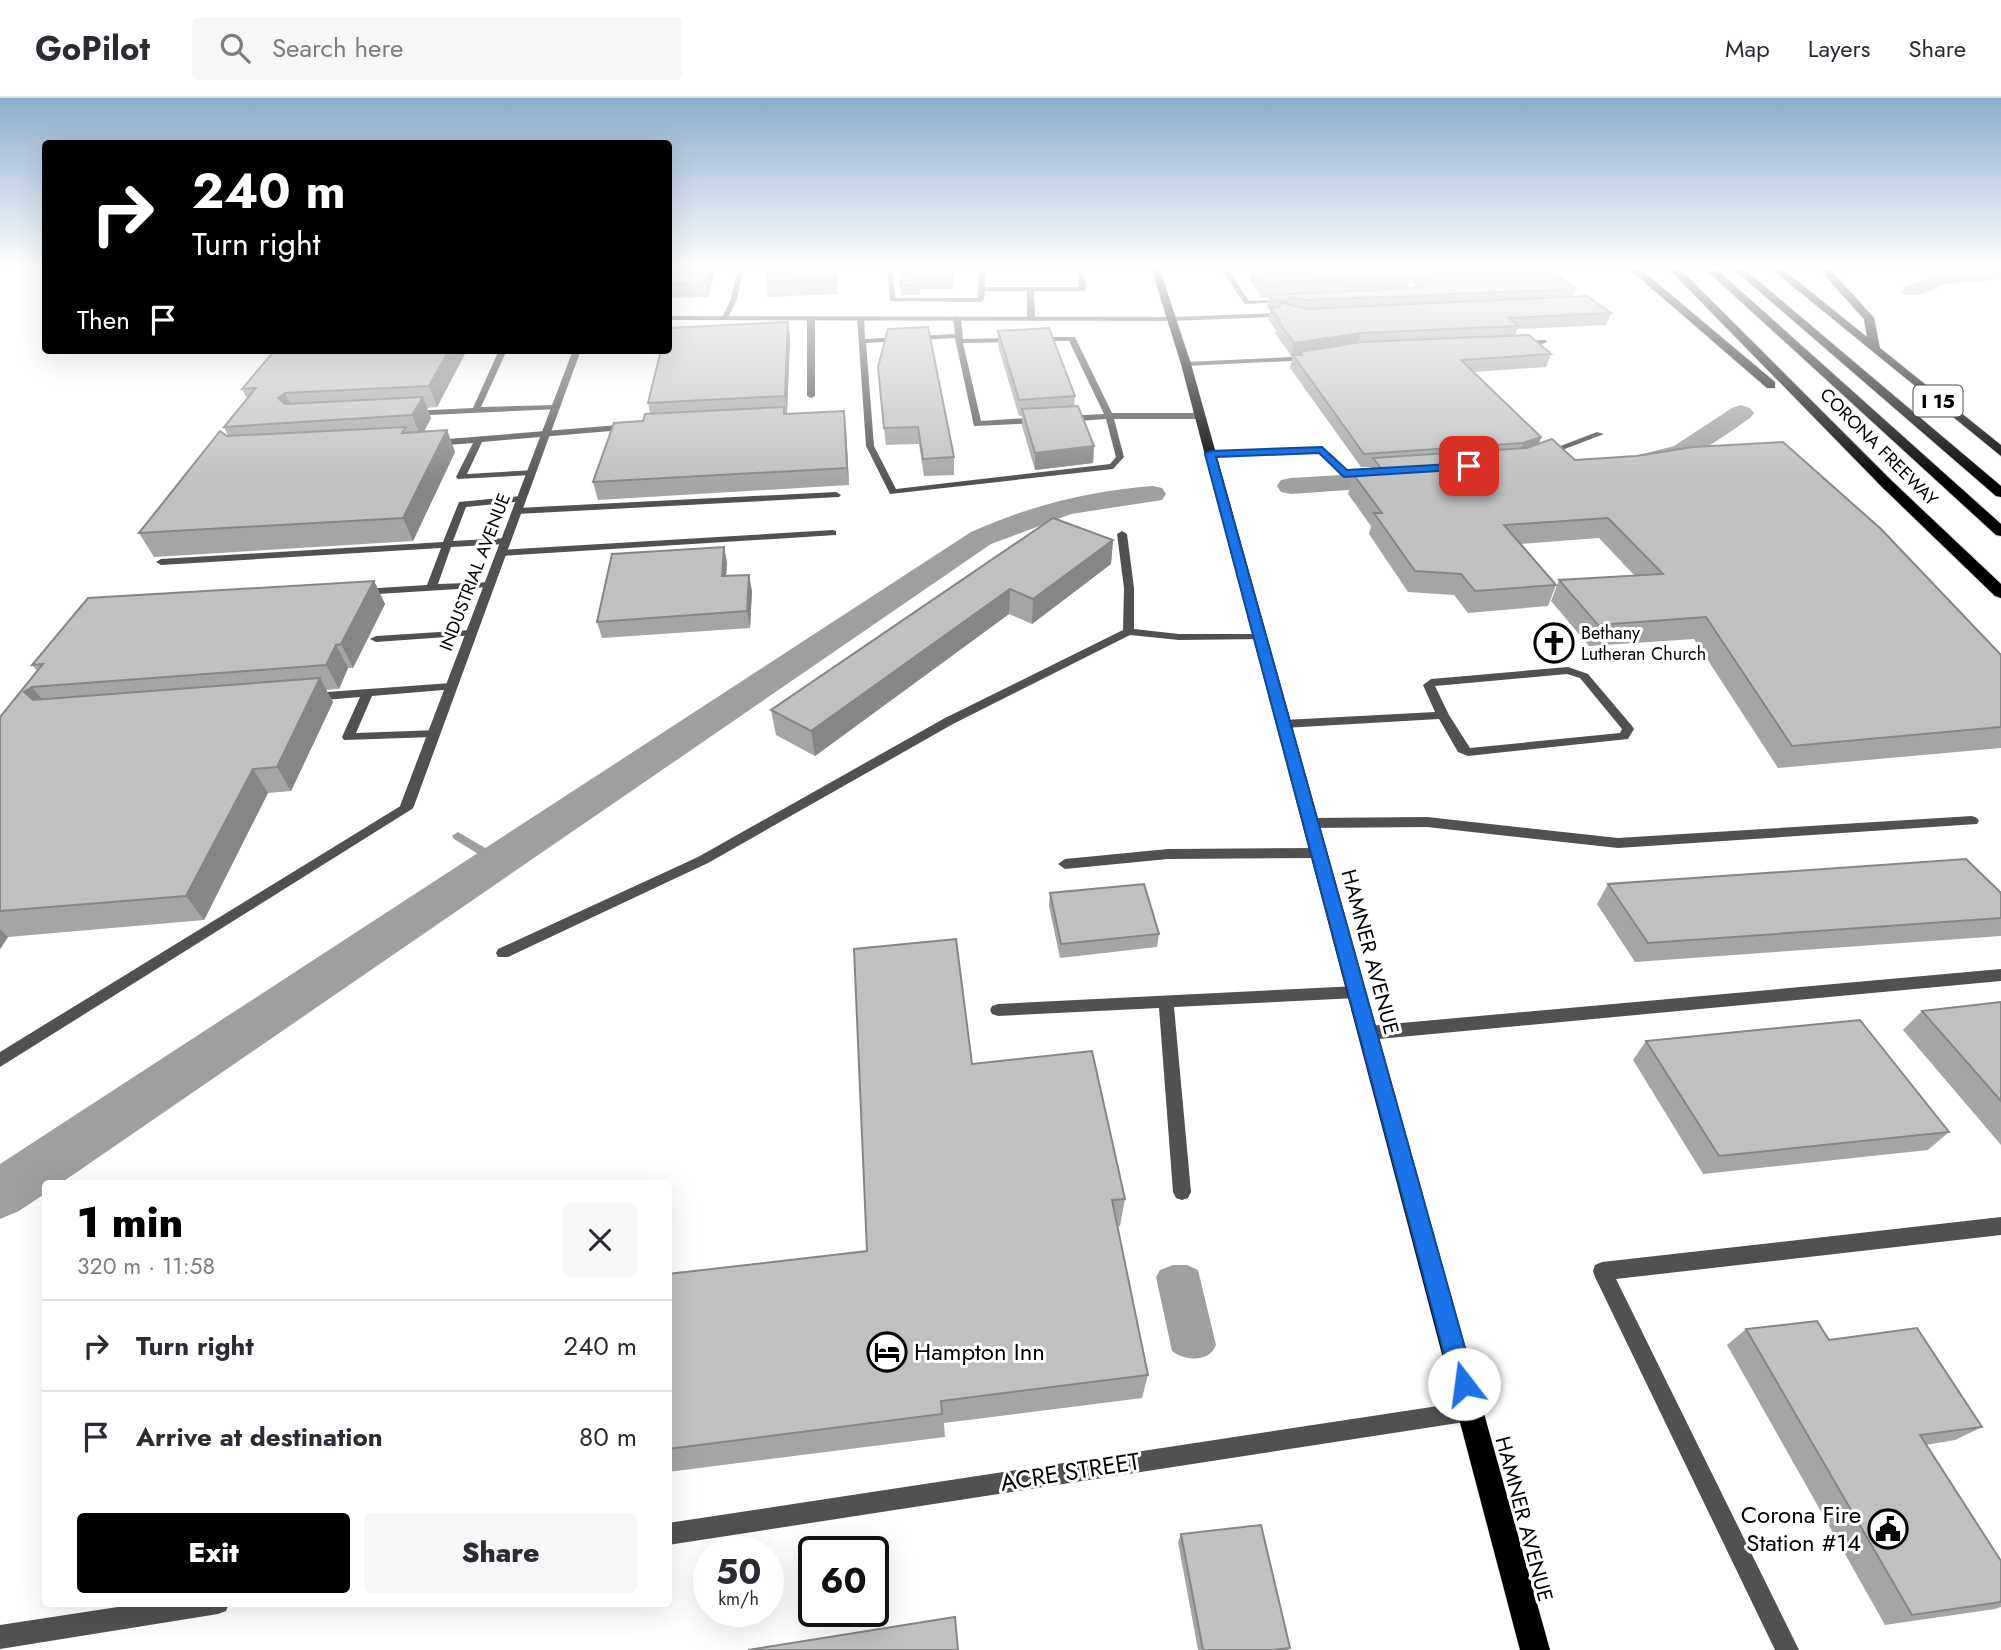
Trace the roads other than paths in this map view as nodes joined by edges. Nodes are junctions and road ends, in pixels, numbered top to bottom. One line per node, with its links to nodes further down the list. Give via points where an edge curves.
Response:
1 (811, 339): 20 (street)
2 (938, 339): 12 (street)
3 (959, 339): 24 (street, via 977,424)
4 (1072, 339): 24 (street)
5 (1178, 339): 19 (main road, HAMNER AVENUE)
6 (1717, 339): 36 (highway)
7 (1744, 339): 36 (highway, CORONA FREEWAY)
8 (1789, 339): 41 (highway)
9 (1821, 339): 37 (highway)
10 (1862, 339): 15 (highway, I 15)
11 (1873, 339): 15 (highway)
12 (862, 341): 24 (street, via 870,446 893,492 1113,466 1120,457)
13 (1543, 342): 14 (street)
14 (1503, 344)
15 (1875, 350): 31 (highway, I 15)
16 (501, 354): 22 (street)
17 (576, 354): 21 (street, INDUSTRIAL AVENUE)
18 (1322, 356): 19 (street)
19 (1186, 364): 25 (main road, HAMNER AVENUE)
20 (811, 396)
21 (556, 407): 22 (street); 28 (street, INDUSTRIAL AVENUE)
22 (476, 410): 23 (street)
23 (406, 414)
24 (1109, 416): 25 (street)
25 (1200, 416): 32 (main road, HAMNER AVENUE)
26 (641, 426): 28 (street)
27 (1600, 434): 33 (street)
28 (546, 435): 29 (street); 35 (street, INDUSTRIAL AVENUE)
29 (479, 440): 30 (street); 35 (street, via 461,477)
30 (425, 443)
31 (2001, 452)
32 (1210, 454): 34 (street, via 1322,450 1344,474); 54 (main road, HAMNER AVENUE)
33 (1531, 458)
34 (1398, 470)
35 (532, 472): 39 (street, INDUSTRIAL AVENUE)
36 (1887, 484): 51 (highway, CORONA FREEWAY)
37 (2001, 493)
38 (836, 495): 40 (street)
39 (521, 499): 40 (street, INDUSTRIAL AVENUE); 45 (street, via 462,504)
40 (517, 511): 44 (street, INDUSTRIAL AVENUE)
41 (2001, 532)
42 (833, 533): 46 (street)
43 (1122, 534): 52 (street, via 1129,589)
44 (506, 541): 45 (street); 46 (street, INDUSTRIAL AVENUE)
45 (448, 544): 47 (street); 49 (street)
46 (501, 553): 48 (street, INDUSTRIAL AVENUE)
47 (161, 562)
48 (489, 584): 49 (street); 53 (street, INDUSTRIAL AVENUE)
49 (431, 588): 50 (street)
50 (348, 593)
51 (2001, 593)
52 (1128, 632): 54 (street); 66 (street, via 949,721 703,860)
53 (471, 633): 55 (street); 56 (street, INDUSTRIAL AVENUE)
54 (1260, 637): 60 (main road, HAMNER AVENUE)
55 (376, 639)
56 (451, 687): 57 (street); 61 (street, INDUSTRIAL AVENUE)
57 (368, 693): 58 (street); 61 (street, via 348,737)
58 (299, 698)
59 (1443, 715): 59 (street, via 1468,752 1624,736 1628,729 1584,676 1568,670 1435,681 1429,685); 60 (street)
60 (1284, 724): 63 (main road, HAMNER AVENUE)
61 (434, 733): 72 (street, INDUSTRIAL AVENUE, via 407,806)
62 (1972, 821): 63 (street, via 1618,843 1427,822)
63 (1311, 823): 64 (main road, HAMNER AVENUE)
64 (1319, 853): 65 (street, via 1168,854); 68 (main road, HAMNER AVENUE)
65 (1065, 864)
66 (503, 953)
67 (2001, 975): 71 (street)
68 (1357, 992): 69 (street); 71 (main road, HAMNER AVENUE)
69 (1166, 1001): 70 (street); 73 (street)
70 (998, 1010)
71 (1368, 1033): 75 (main road, HAMNER AVENUE)
72 (0, 1060)
73 (1182, 1192)
74 (2001, 1226): 80 (street, via 1602,1271)
75 (1471, 1411): 76 (street, ACRE STREET); 79 (main road, HAMNER AVENUE)
76 (672, 1533)
77 (192, 1607): 78 (street)
78 (0, 1637)
79 (1535, 1650)
80 (1787, 1650)

